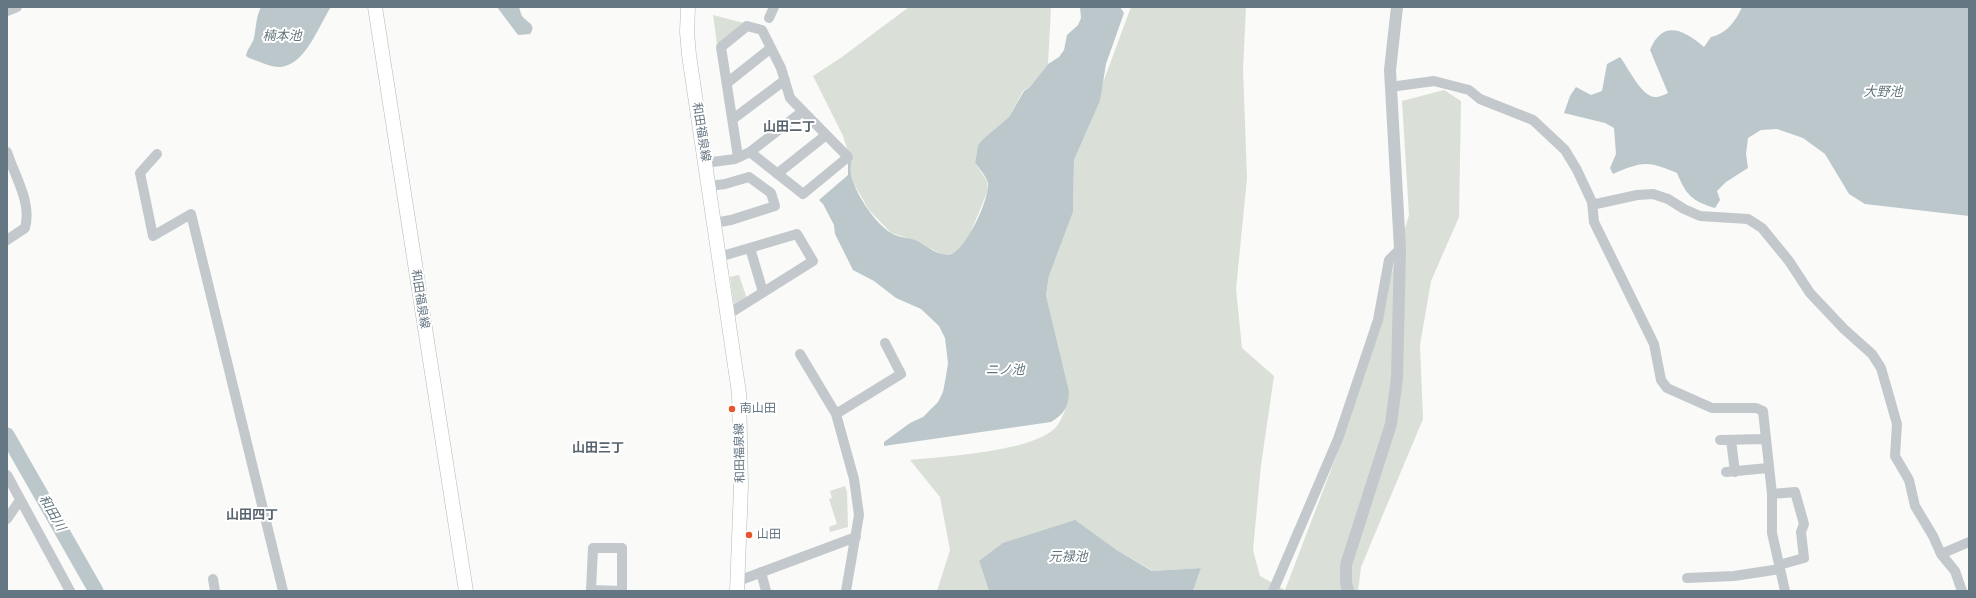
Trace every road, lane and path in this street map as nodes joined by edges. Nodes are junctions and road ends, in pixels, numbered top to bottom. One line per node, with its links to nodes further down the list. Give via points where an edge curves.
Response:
1 (17, 7): 6 (street)
2 (375, 7): 52 (main road, 和田福泉線)
3 (688, 7): 19 (main road, 和田福泉線, via 689,55)
4 (774, 7): 7 (street)
5 (1397, 7): 11 (street)
6 (7, 11)
7 (769, 18)
8 (770, 48): 9 (street); 10 (street); 10 (street, via 762,30 747,26 721,47)
9 (785, 80): 12 (street, via 790,98); 13 (street)
10 (727, 82): 13 (street)
11 (1390, 87): 22 (street, via 1434,81 1469,90 1480,100 1533,120 1565,150); 26 (street)
12 (803, 111): 14 (street); 16 (street)
13 (733, 119): 18 (street)
14 (826, 135): 20 (street); 20 (street, via 848,157 803,194)
15 (7, 152): 24 (street, via 24,196 28,217 25,228)
16 (750, 152): 18 (street); 20 (street)
17 (157, 154): 51 (street, via 140,173 153,236 191,214)
18 (738, 158): 19 (street)
19 (705, 164): 21 (main road, 和田福泉線)
20 (777, 174)
21 (709, 186): 23 (main road, 和田福泉線); 23 (street, via 749,177 771,193 775,206)
22 (1592, 202): 33 (street, via 1594,222 1654,344 1664,385 1712,408 1756,408 1763,411); 43 (street, via 1596,204 1653,194 1700,216 1748,219 1762,228 1810,293 1872,354 1881,368 1897,424 1895,456 1909,480 1915,506)
23 (714, 223): 27 (main road, 和田福泉線)
24 (7, 240)
25 (750, 248): 27 (street); 28 (street); 28 (street, via 797,234 813,261)
26 (1400, 249): 56 (street, via 1389,260 1378,320 1338,439); 57 (street, via 1397,378 1392,424 1346,565)
27 (719, 257): 29 (main road, 和田福泉線)
28 (764, 292): 29 (street)
29 (727, 315): 48 (main road, 和田福泉線, via 739,400 741,486)
30 (886, 344): 32 (street, via 901,374)
31 (800, 354): 32 (street)
32 (836, 414): 41 (street, via 854,479 859,515)
33 (1765, 439): 35 (street); 36 (street)
34 (1720, 440): 35 (street)
35 (1730, 440): 36 (street, via 1731,472)
36 (1768, 468): 38 (street)
37 (7, 475): 39 (street)
38 (1772, 494): 44 (street, via 1772,533); 44 (street, via 1795,492 1804,524 1801,532 1804,558)
39 (20, 500): 40 (street); 49 (street)
40 (7, 519)
41 (856, 537): 45 (street); 55 (street)
42 (1968, 543): 43 (street)
43 (1941, 554): 59 (street, via 1955,571)
44 (1780, 567): 46 (street, via 1734,576); 58 (street)
45 (761, 572): 48 (street); 54 (street)
46 (1687, 578)
47 (213, 579): 50 (street)
48 (737, 586)
49 (70, 591)
50 (215, 591)
51 (283, 591)
52 (466, 591)
53 (622, 591): 53 (street, via 591,590 592,548 622,548)
54 (766, 591)
55 (846, 591)
56 (1273, 591)
57 (1348, 591)
58 (1785, 591)
59 (1962, 591)

